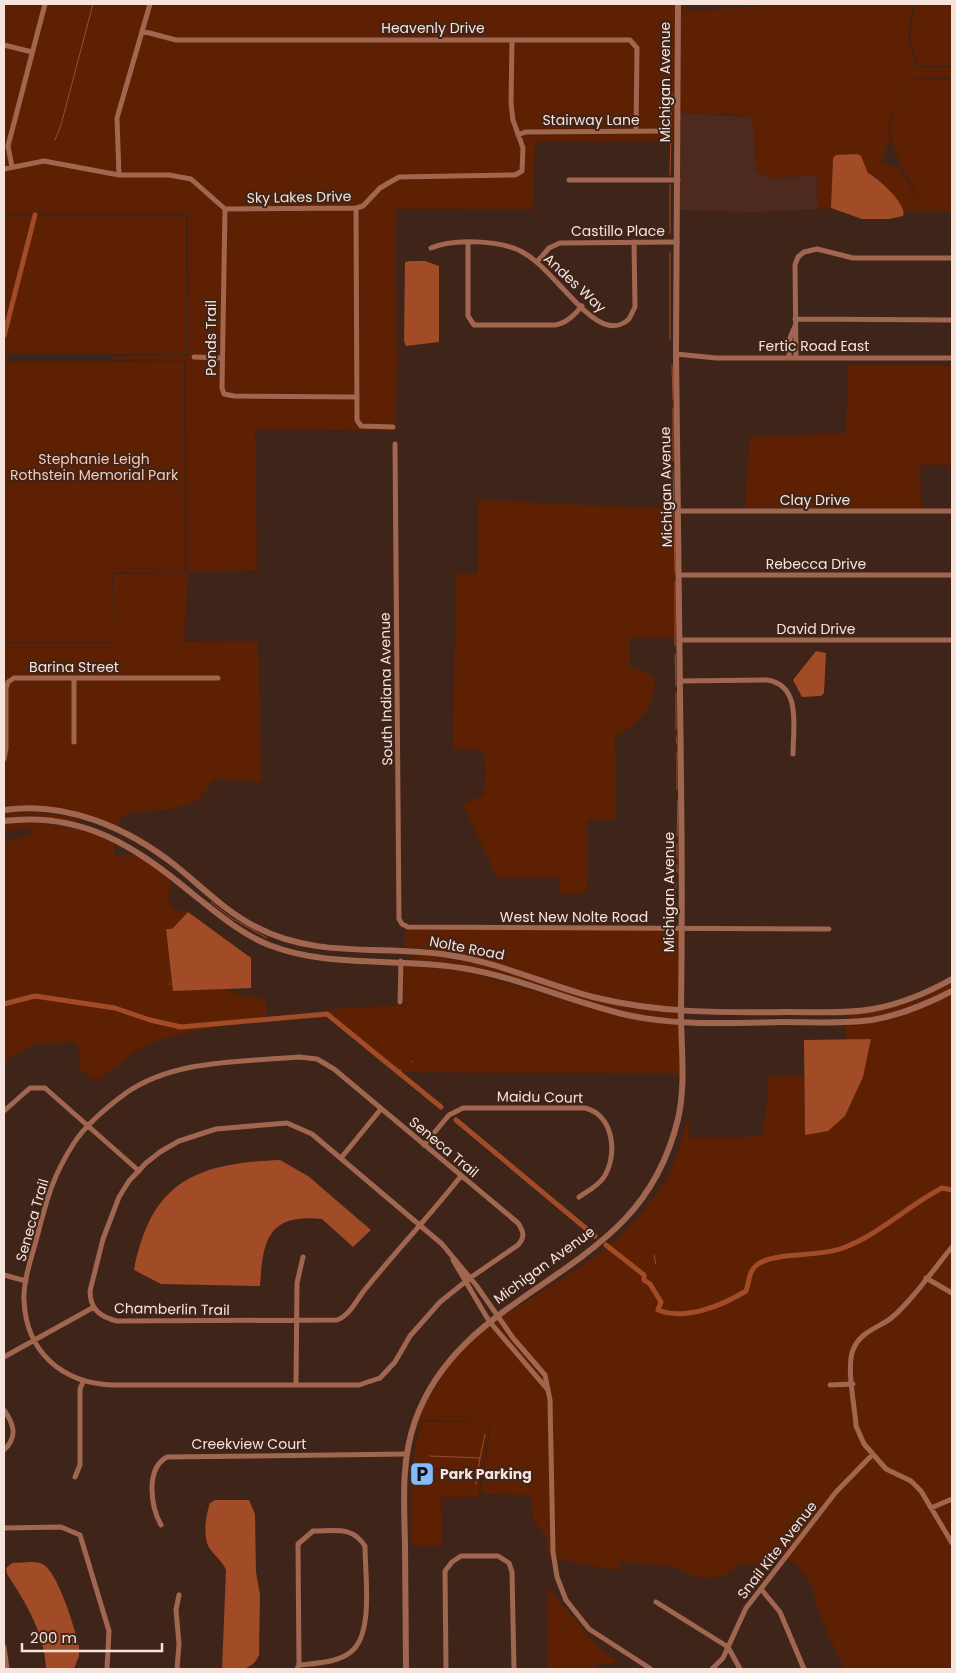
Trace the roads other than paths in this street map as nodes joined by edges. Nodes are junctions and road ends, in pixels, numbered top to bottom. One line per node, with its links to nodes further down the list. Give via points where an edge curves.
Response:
1 (45, 4): 7 (street)
2 (150, 4): 4 (street)
3 (678, 4): 15 (street, Michigan Avenue)
4 (142, 31): 5 (street, Heavenly Drive, via 176,40); 13 (street, via 117,118)
5 (512, 40): 8 (street, Heavenly Drive, via 630,40 635,43); 10 (street, Sky Lakes Drive, via 512,103)
6 (4, 45): 7 (street)
7 (32, 52): 11 (street, via 8,146)
8 (636, 131): 9 (street, Stairway Lane); 10 (street, Stairway Lane, via 524,132)
9 (666, 132)
10 (518, 135): 16 (street, Sky Lakes Drive, via 523,148 520,173 399,176 380,188 363,206)
11 (12, 167): 12 (street); 13 (street, via 44,161)
12 (4, 169)
13 (118, 175): 17 (street, via 169,175 191,179)
14 (569, 180): 15 (street)
15 (678, 180): 19 (street, Michigan Avenue)
16 (356, 208): 17 (street, Sky Lakes Drive); 34 (street)
17 (225, 209): 30 (street, Ponds Trail)
18 (634, 242): 19 (street, Castillo Place); 23 (street, Castillo Place, via 560,243 549,248); 24 (street, Andes Way, via 635,307 630,319 618,325 606,325)
19 (677, 242): 28 (street, Michigan Avenue)
20 (468, 243): 21 (street, Andes Way, via 442,243); 23 (street, Andes Way, via 507,245); 24 (street, via 468,316 474,325 562,324)
21 (431, 248)
22 (952, 258): 25 (street, via 852,258 818,248 810,250 798,257 795,265)
23 (537, 262): 24 (street, Andes Way)
24 (582, 306)
25 (795, 319): 26 (street); 27 (street)
26 (952, 320)
27 (795, 326): 31 (street, via 790,338); 32 (street)
28 (676, 354): 31 (street, Fertic Road East, via 716,358); 37 (street, Michigan Avenue)
29 (194, 357): 30 (street)
30 (222, 358): 34 (street, Ponds Trail, via 224,394)
31 (789, 358): 32 (street, Fertic Road East)
32 (796, 358): 33 (street, Fertic Road East)
33 (952, 358)
34 (357, 397): 35 (street, via 357,420 361,426)
35 (393, 427)
36 (395, 444): 51 (street, South Indiana Avenue, via 399,919)
37 (678, 511): 38 (street, Clay Drive); 39 (street, Michigan Avenue)
38 (952, 511)
39 (679, 575): 40 (street, Rebecca Drive); 41 (street, Michigan Avenue)
40 (952, 576)
41 (680, 640): 42 (street, David Drive); 45 (street, Michigan Avenue)
42 (952, 640)
43 (74, 678): 44 (street, Barina Street); 46 (street); 48 (street, Barina Street, via 17,678 8,682)
44 (218, 678)
45 (680, 681): 47 (street, via 767,680 779,684 788,692 792,702); 52 (street, Michigan Avenue)
46 (74, 742)
47 (793, 754)
48 (4, 759)
49 (4, 810): 54 (street, Nolte Road, via 62,812 91,818 121,830 156,851 230,911 255,927 287,940 338,950)
50 (4, 821): 55 (street, Nolte Road, via 52,820 88,828 112,838 144,855 240,930 266,944 292,953 336,960)
51 (408, 928): 52 (street, West New Nolte Road)
52 (682, 928): 53 (street, West New Nolte Road); 59 (street, Michigan Avenue)
53 (829, 929)
54 (420, 952): 55 (street); 59 (street, Nolte Road, via 485,962 634,1006)
55 (400, 961): 58 (street); 60 (street, Nolte Road, via 465,968 628,1015)
56 (952, 979): 59 (street, Nolte Road, via 906,1000 859,1011)
57 (952, 991): 60 (street, Nolte Road, via 900,1013 860,1021)
58 (400, 1002)
59 (682, 1011): 60 (street, Michigan Avenue)
60 (682, 1023): 80 (street, Michigan Avenue, via 680,1111 673,1140 648,1190 612,1232)
61 (381, 1109): 63 (street, Seneca Trail, via 334,1069 317,1059 299,1057 180,1070 128,1092); 64 (street, Seneca Trail); 65 (street)
62 (4, 1111): 63 (street, via 30,1088 45,1088)
63 (89, 1126): 66 (street); 76 (street, Seneca Trail, via 76,1141 50,1187)
64 (424, 1145): 67 (street, Seneca Trail); 68 (street, Maidu Court, via 449,1115 463,1108 593,1110 604,1119 608,1129 612,1158 600,1182)
65 (341, 1158): 66 (street, Chamberlin Trail, via 312,1134 287,1123 216,1129 196,1134 160,1152); 69 (street, Chamberlin Trail)
66 (139, 1171): 79 (street, Chamberlin Trail, via 119,1197 103,1239 90,1290)
67 (461, 1176): 69 (street); 74 (street, Seneca Trail, via 518,1223 524,1235 518,1245)
68 (579, 1197)
69 (421, 1226): 72 (street, via 442,1244); 81 (street, Chamberlin Trail, via 342,1318)
70 (952, 1247): 75 (street)
71 (303, 1257): 81 (street, via 298,1273)
72 (452, 1258): 74 (street); 77 (street)
73 (4, 1275): 76 (street)
74 (470, 1278): 77 (street, Seneca Trail); 80 (street)
75 (926, 1278): 78 (street); 86 (street, via 895,1315 856,1342 852,1352)
76 (26, 1281): 83 (street, Seneca Trail, via 26,1314)
77 (465, 1282): 82 (street); 87 (street, Seneca Trail, via 424,1320 380,1378 359,1385)
78 (952, 1293)
79 (94, 1308): 81 (street, Chamberlin Trail, via 105,1318 117,1321); 83 (street)
80 (497, 1315): 82 (street, Michigan Avenue); 89 (street, via 546,1375)
81 (297, 1321): 87 (street)
82 (490, 1321): 89 (street); 92 (street, Michigan Avenue, via 462,1344 439,1372 416,1417)
83 (36, 1341): 84 (street); 85 (street, Seneca Trail, via 59,1370)
84 (4, 1357)
85 (83, 1382): 87 (street, Seneca Trail, via 112,1385); 94 (street, via 80,1389 80,1465)
86 (853, 1384): 88 (street); 93 (street, via 856,1426 859,1436)
87 (296, 1385)
88 (830, 1385)
89 (548, 1390): 112 (street, via 553,1552 557,1577 566,1600 589,1629)
90 (4, 1410): 91 (street, via 12,1421 14,1434)
91 (4, 1450)
92 (406, 1454): 97 (street, Creekview Court, via 166,1457 153,1474 154,1511); 109 (street, Michigan Avenue)
93 (873, 1454): 96 (street, via 886,1469 911,1481); 100 (street, Snail Kite Avenue, via 836,1492)
94 (75, 1477)
95 (952, 1499): 96 (street)
96 (931, 1508): 99 (street)
97 (161, 1525)
98 (4, 1528): 107 (street, via 61,1527 80,1535 110,1631)
99 (952, 1543)
100 (761, 1589): 104 (street, Snail Kite Avenue, via 746,1608); 115 (street, via 780,1612)
101 (179, 1595): 108 (street, via 176,1610)
102 (656, 1602): 104 (street)
103 (4, 1647): 106 (street)
104 (728, 1647): 113 (street, Snail Kite Avenue); 114 (street)
105 (298, 1667): 105 (street, via 298,1544 313,1531 346,1531 358,1536 366,1546 362,1637 353,1650 339,1658)
106 (7, 1669)
107 (107, 1669)
108 (177, 1669)
109 (406, 1669)
110 (446, 1669): 111 (street, via 445,1571 462,1556 498,1556 509,1563 512,1572)
111 (514, 1669)
112 (652, 1669)
113 (712, 1669)
114 (740, 1669)
115 (804, 1669)

